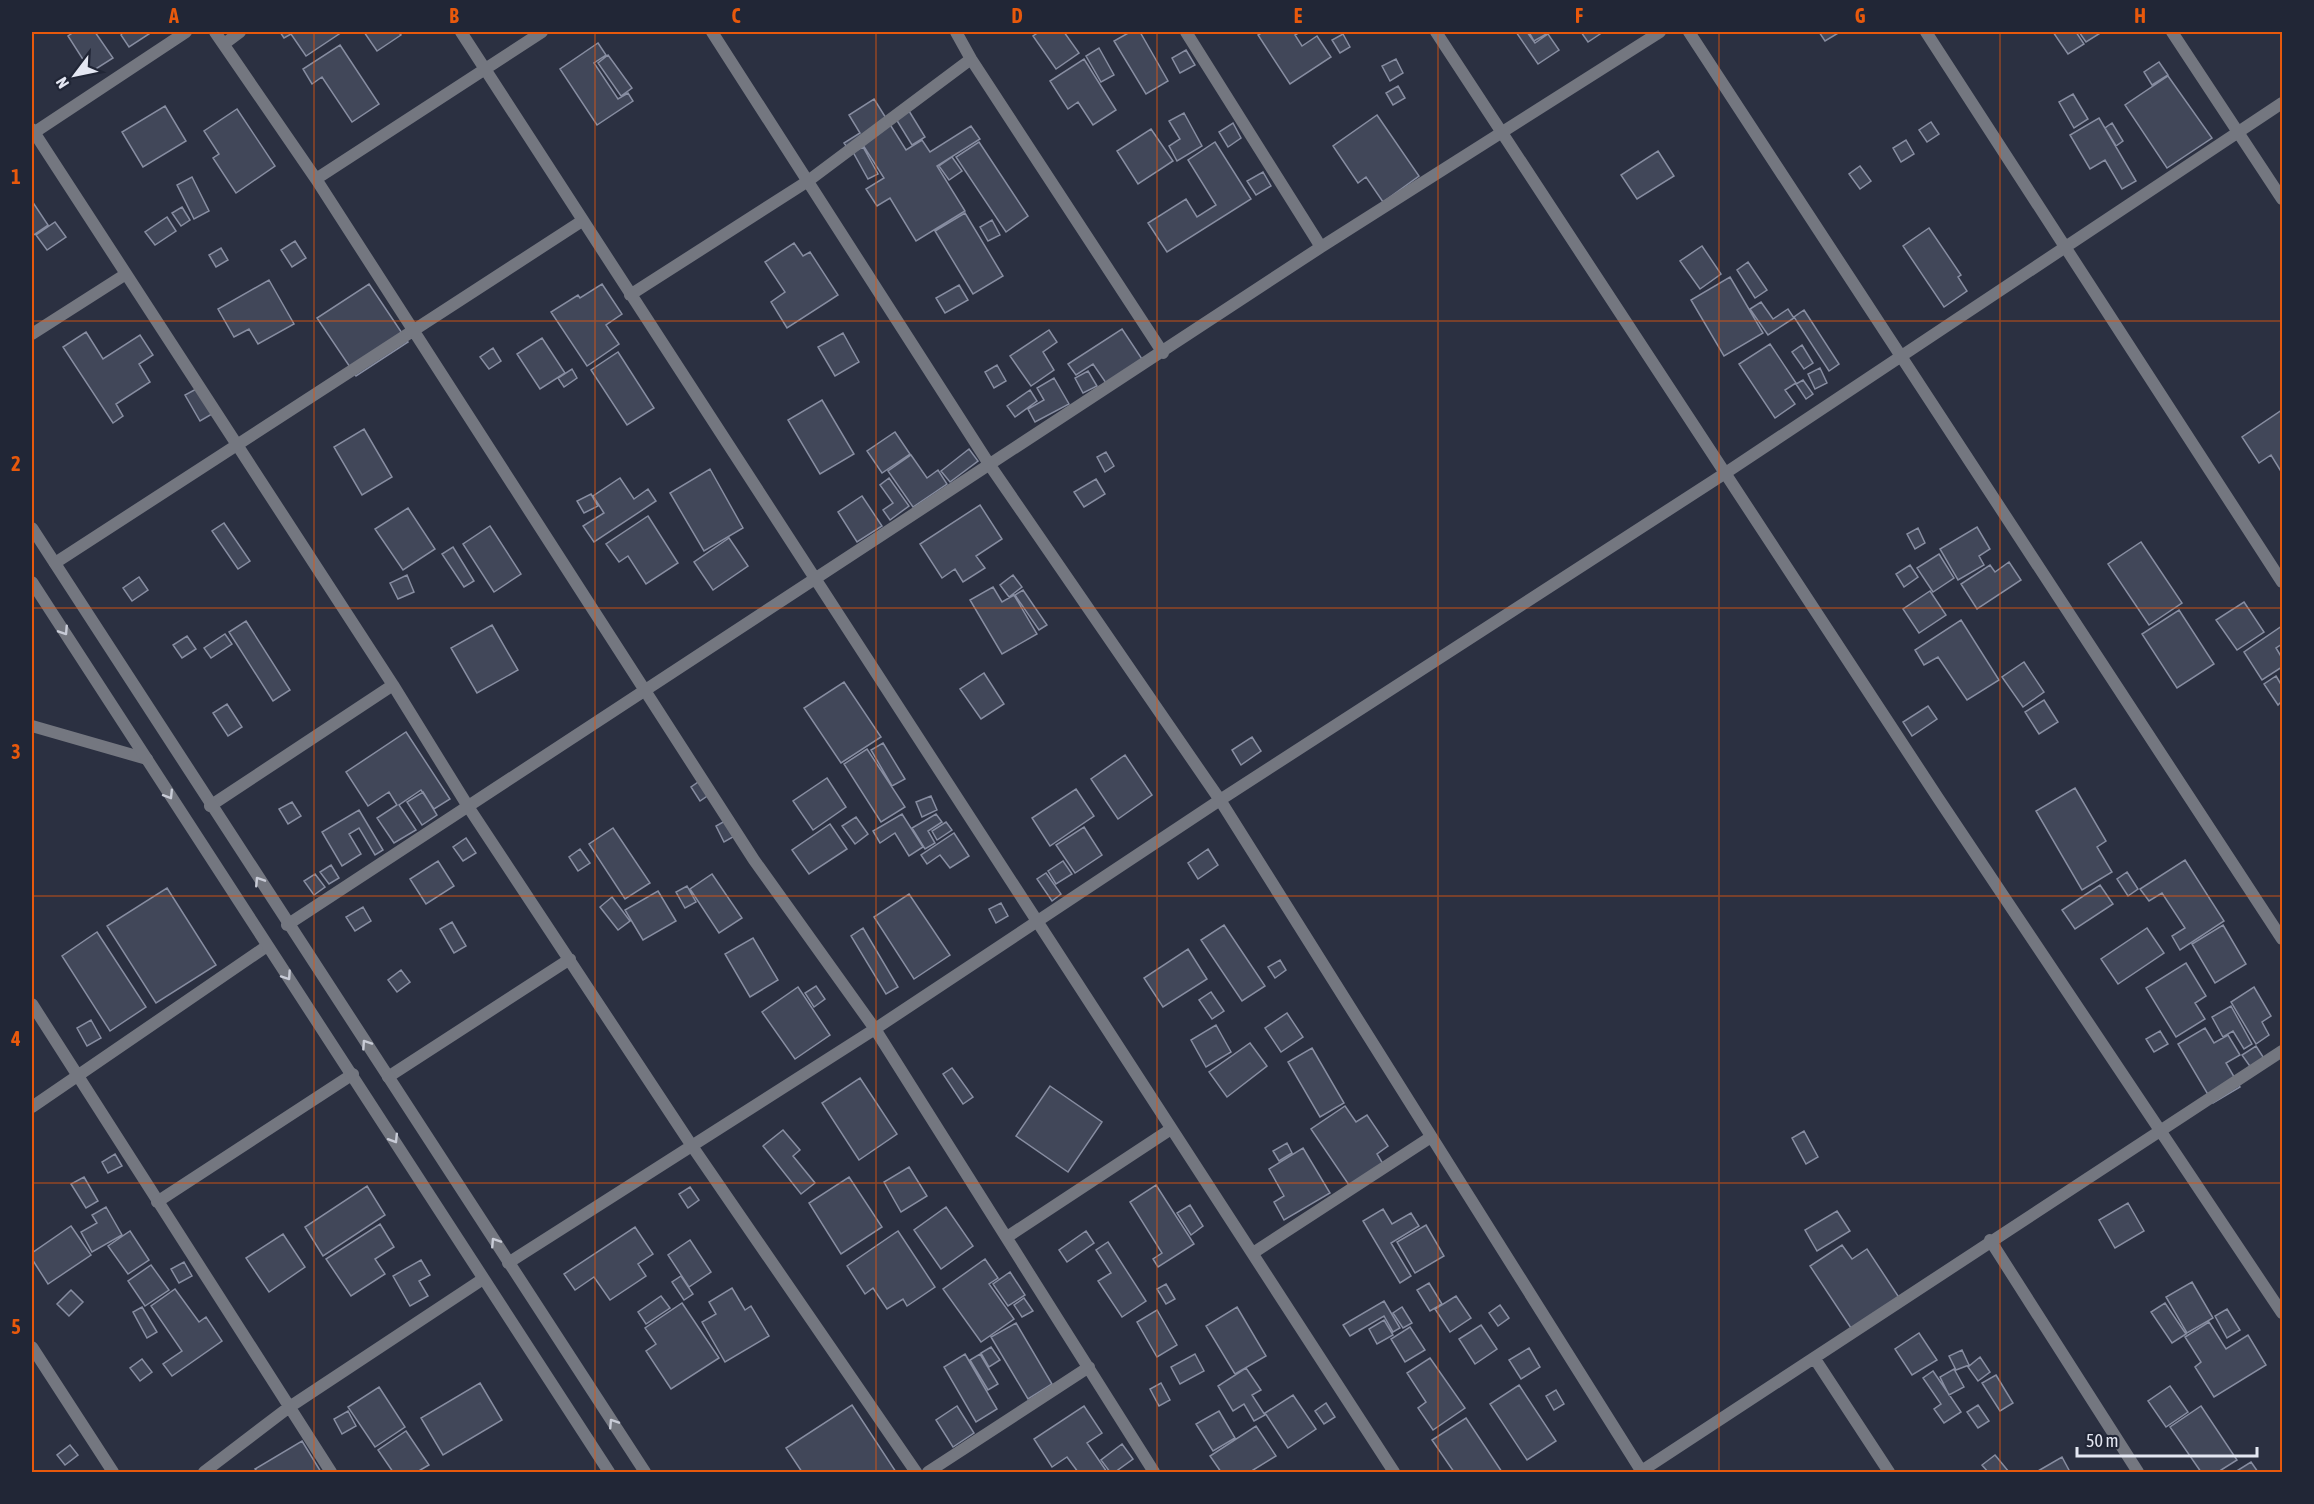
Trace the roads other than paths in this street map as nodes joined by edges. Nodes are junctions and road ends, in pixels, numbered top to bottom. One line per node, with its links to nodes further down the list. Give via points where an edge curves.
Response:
1 (186, 32): 18 (street)
2 (216, 32): 14 (street)
3 (240, 32): 14 (street)
4 (461, 32): 16 (street)
5 (542, 32): 16 (street)
6 (712, 32): 22 (street)
7 (956, 32): 15 (street)
8 (1186, 32): 26 (street)
9 (1436, 32): 20 (street)
10 (1660, 32): 20 (street)
11 (1689, 32): 32 (street)
12 (1926, 32): 25 (street)
13 (2172, 32): 19 (street)
14 (224, 44): 21 (street)
15 (971, 59): 22 (street); 31 (street)
16 (484, 67): 21 (street); 24 (street)
17 (2283, 102): 19 (street)
18 (32, 132): 27 (street)
19 (2238, 132): 23 (street); 25 (street)
20 (1501, 134): 26 (street); 35 (street)
21 (316, 178): 29 (street)
22 (808, 181): 28 (street); 34 (street)
23 (2283, 199)
24 (582, 221): 28 (street); 29 (street)
25 (2066, 245): 32 (street); 40 (street)
26 (1322, 248): 31 (street)
27 (126, 274): 30 (street); 33 (street)
28 (630, 295): 38 (street)
29 (414, 332): 33 (street); 42 (street)
30 (32, 334)
31 (1163, 353): 34 (street)
32 (1901, 357): 35 (street); 50 (street)
33 (238, 444): 37 (street); 41 (street)
34 (990, 464): 38 (street); 45 (street)
35 (1726, 472): 45 (street); 61 (street)
36 (32, 528): 37 (street)
37 (55, 562): 46 (street)
38 (816, 581): 42 (street); 48 (street)
39 (32, 582): 44 (street, one-way to 44)
40 (2283, 582)
41 (393, 685): 46 (street); 47 (street)
42 (644, 691): 47 (street); 54 (street, via 754,860)
43 (33, 727): 44 (street)
44 (147, 759): 51 (street, one-way to 51)
45 (1220, 800): 48 (street); 62 (street)
46 (210, 806): 49 (street, one-way to 46)
47 (469, 808): 49 (street); 52 (street)
48 (1038, 920): 54 (street); 60 (street)
49 (287, 925): 58 (street, one-way to 49)
50 (2283, 939)
51 (267, 946): 56 (street, one-way to 56); 57 (street)
52 (570, 959): 58 (street); 63 (street)
53 (32, 1004): 57 (street)
54 (875, 1029): 63 (street); 65 (street)
55 (2283, 1051): 61 (street)
56 (353, 1074): 64 (street); 69 (street, one-way to 69)
57 (76, 1075): 59 (street); 64 (street)
58 (388, 1077): 68 (street, one-way to 58)
59 (32, 1107)
60 (1171, 1129): 65 (street); 67 (street)
61 (2159, 1131): 66 (street); 70 (street)
62 (1431, 1137): 67 (street); 75 (street)
63 (692, 1146): 68 (street); 81 (street)
64 (157, 1202): 74 (street)
65 (1007, 1238): 73 (street)
66 (1990, 1240): 72 (street); 86 (street)
67 (1253, 1253): 84 (street)
68 (508, 1263): 80 (street, one-way to 68)
69 (483, 1279): 74 (street); 79 (street)
70 (2283, 1313)
71 (32, 1347): 76 (street)
72 (1815, 1359): 75 (street); 85 (street)
73 (1089, 1367): 82 (street); 83 (street)
74 (288, 1408): 77 (street); 78 (street)
75 (1641, 1472)
76 (113, 1473)
77 (204, 1473)
78 (331, 1473)
79 (609, 1473)
80 (645, 1473)
81 (916, 1473)
82 (928, 1473)
83 (1154, 1473)
84 (1394, 1473)
85 (1889, 1473)
86 (2138, 1473)

